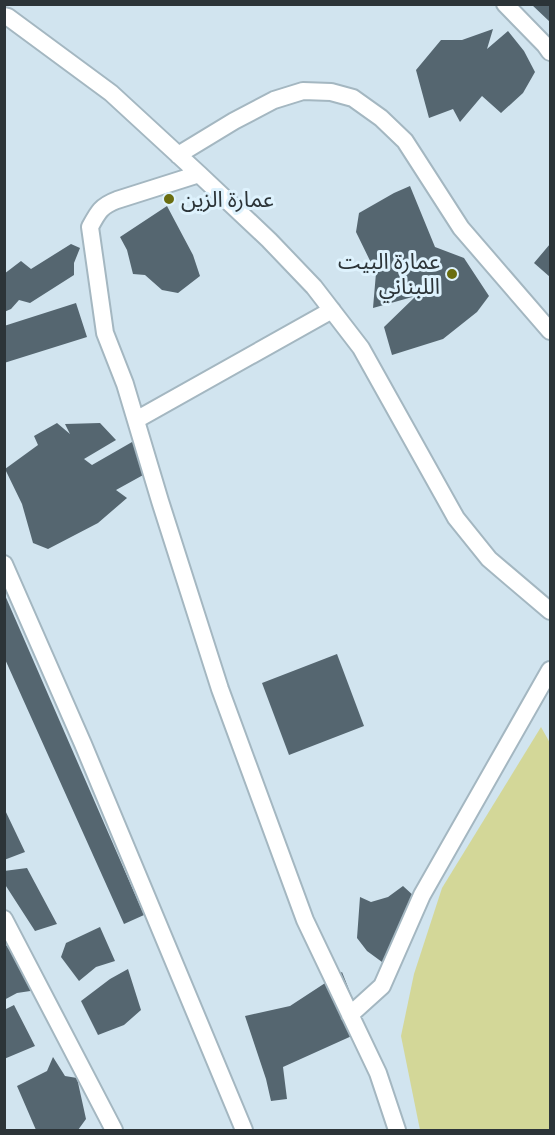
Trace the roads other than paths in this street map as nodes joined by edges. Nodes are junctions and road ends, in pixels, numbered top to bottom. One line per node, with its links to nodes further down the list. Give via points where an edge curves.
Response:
1 (505, 4): 3 (street)
2 (4, 16): 4 (street, via 111,93)
3 (550, 52)
4 (178, 154): 5 (street); 7 (street, via 274,100 303,91 353,98 405,141 461,228)
5 (199, 174): 6 (street, via 284,256); 8 (street, via 104,205 90,227 105,333)
6 (332, 310): 8 (street); 10 (street, via 361,348 456,518 489,559)
7 (550, 331)
8 (136, 420): 13 (street, via 220,689 305,920)
9 (4, 564): 15 (street)
10 (550, 611)
11 (550, 670): 13 (street, via 422,895 382,987)
12 (4, 919): 14 (street)
13 (350, 1015): 16 (street, via 378,1073)
14 (114, 1131)
15 (244, 1131)
16 (397, 1131)

